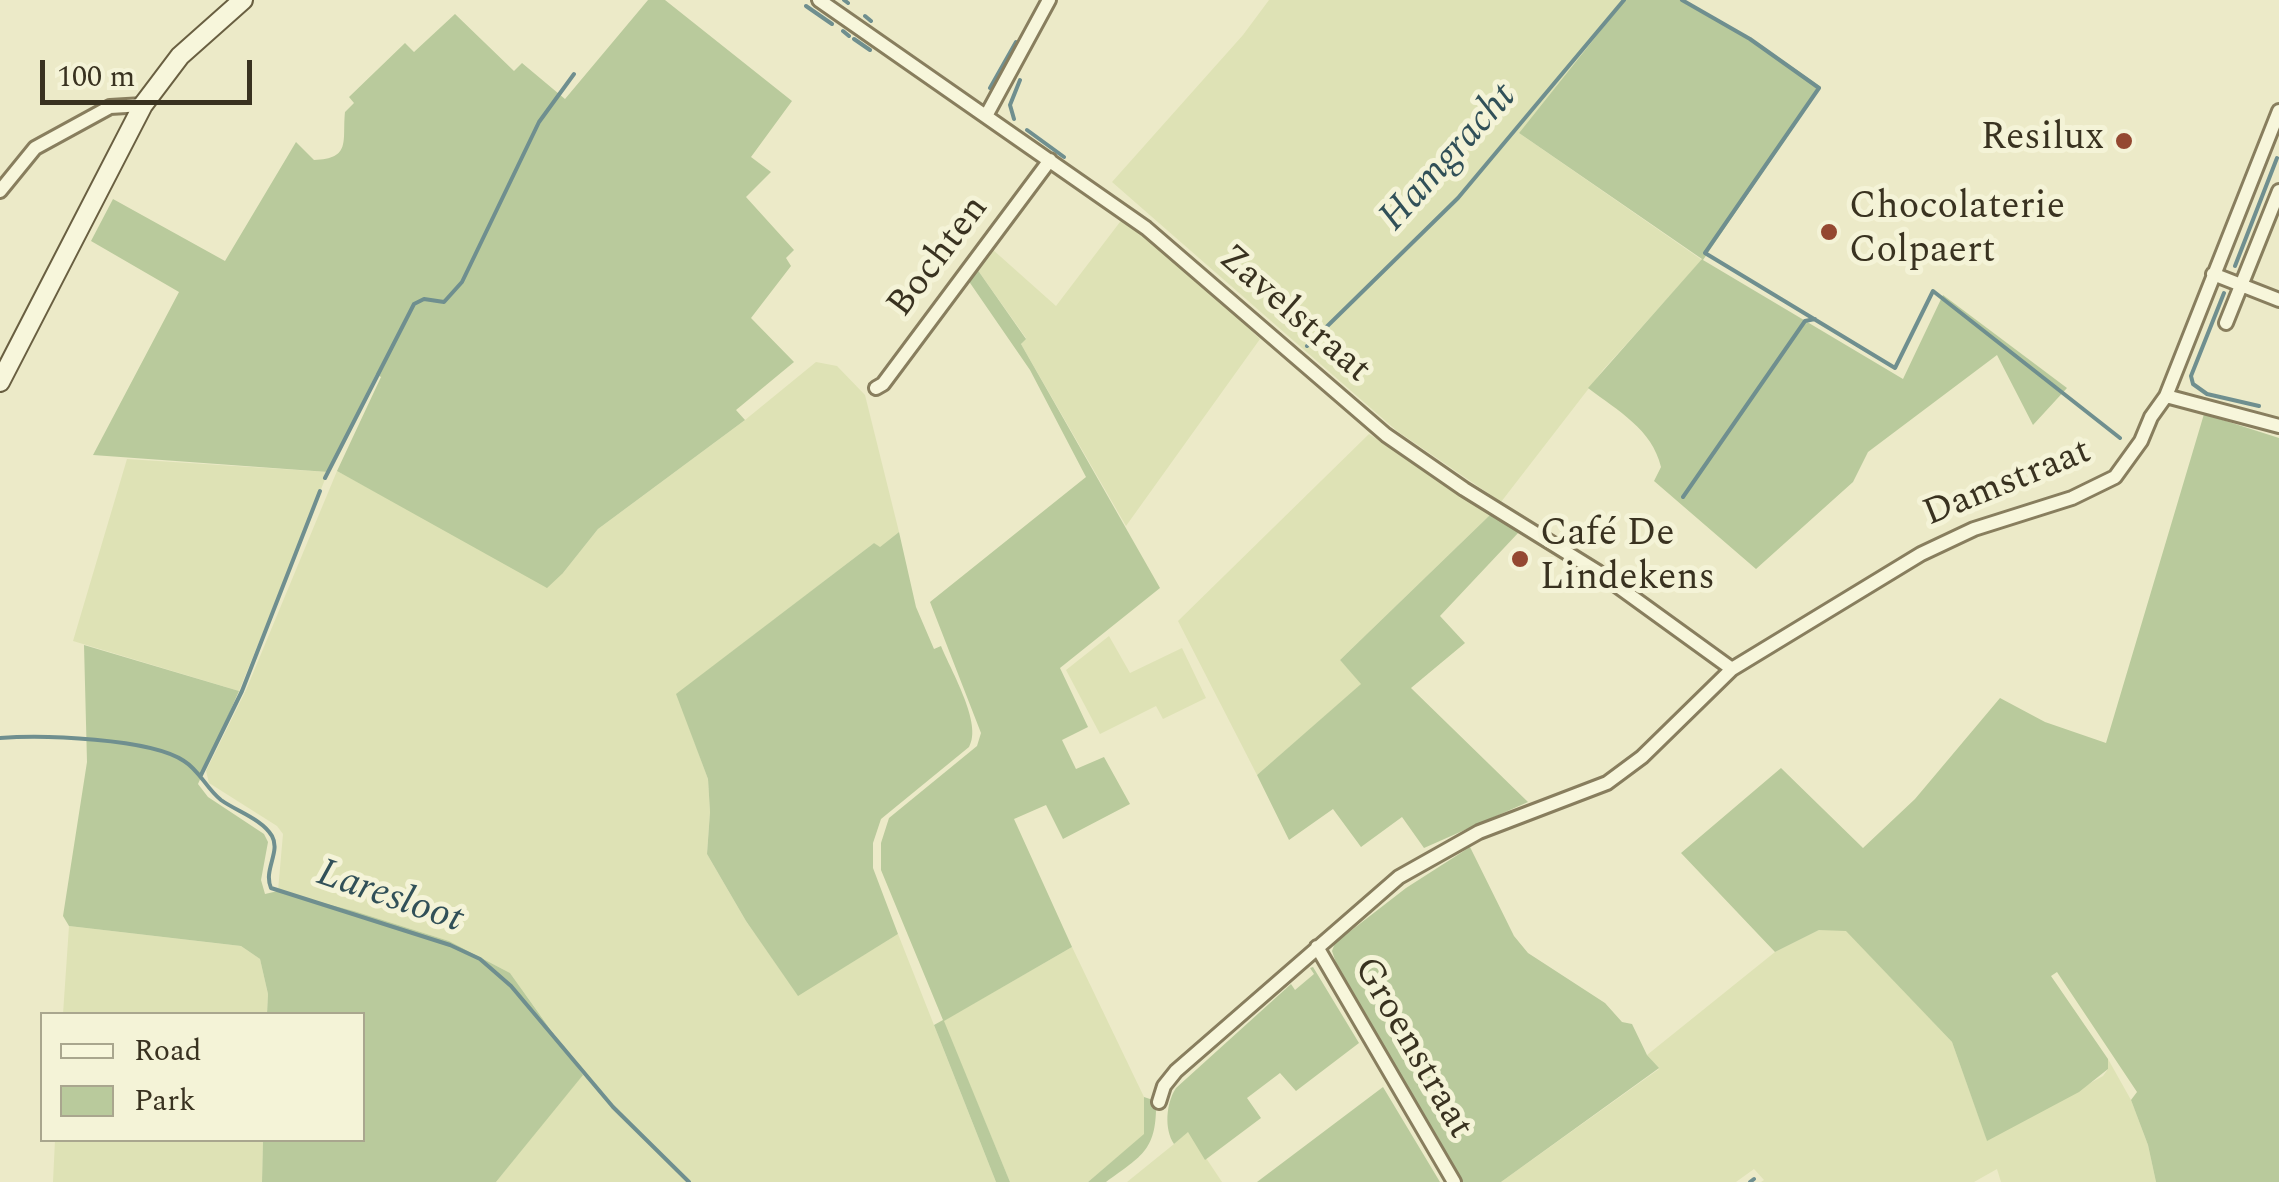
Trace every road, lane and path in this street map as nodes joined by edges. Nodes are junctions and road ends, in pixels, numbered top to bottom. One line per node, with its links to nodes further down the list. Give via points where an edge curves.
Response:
1 (244, 0): 4 (street, via 180,56)
2 (819, 0): 6 (street, Zavelstraat)
3 (1049, 0): 6 (street)
4 (142, 104): 10 (street, via 110,107 35,148); 15 (street)
5 (2279, 111): 7 (street, Damstraat)
6 (986, 116): 8 (street, Zavelstraat)
7 (2274, 139): 11 (street, Damstraat)
8 (1050, 160): 16 (street, Bochten); 19 (street, Zavelstraat, via 1146,228 1386,436 1598,572)
9 (2279, 190): 12 (street)
10 (0, 191)
11 (2213, 274): 12 (street); 17 (street, Damstraat)
12 (2242, 285): 13 (street); 14 (street)
13 (2279, 300)
14 (2226, 323)
15 (0, 382)
16 (876, 388)
17 (2166, 396): 18 (street); 19 (street, Damstraat, via 2115,477 1947,540)
18 (2279, 426)
19 (1732, 669): 20 (street, Damstraat, via 1624,772 1437,853)
20 (1316, 946): 21 (street, Damstraat, via 1176,1071); 22 (street, Groenstraat)
21 (1160, 1102)
22 (1454, 1182)

